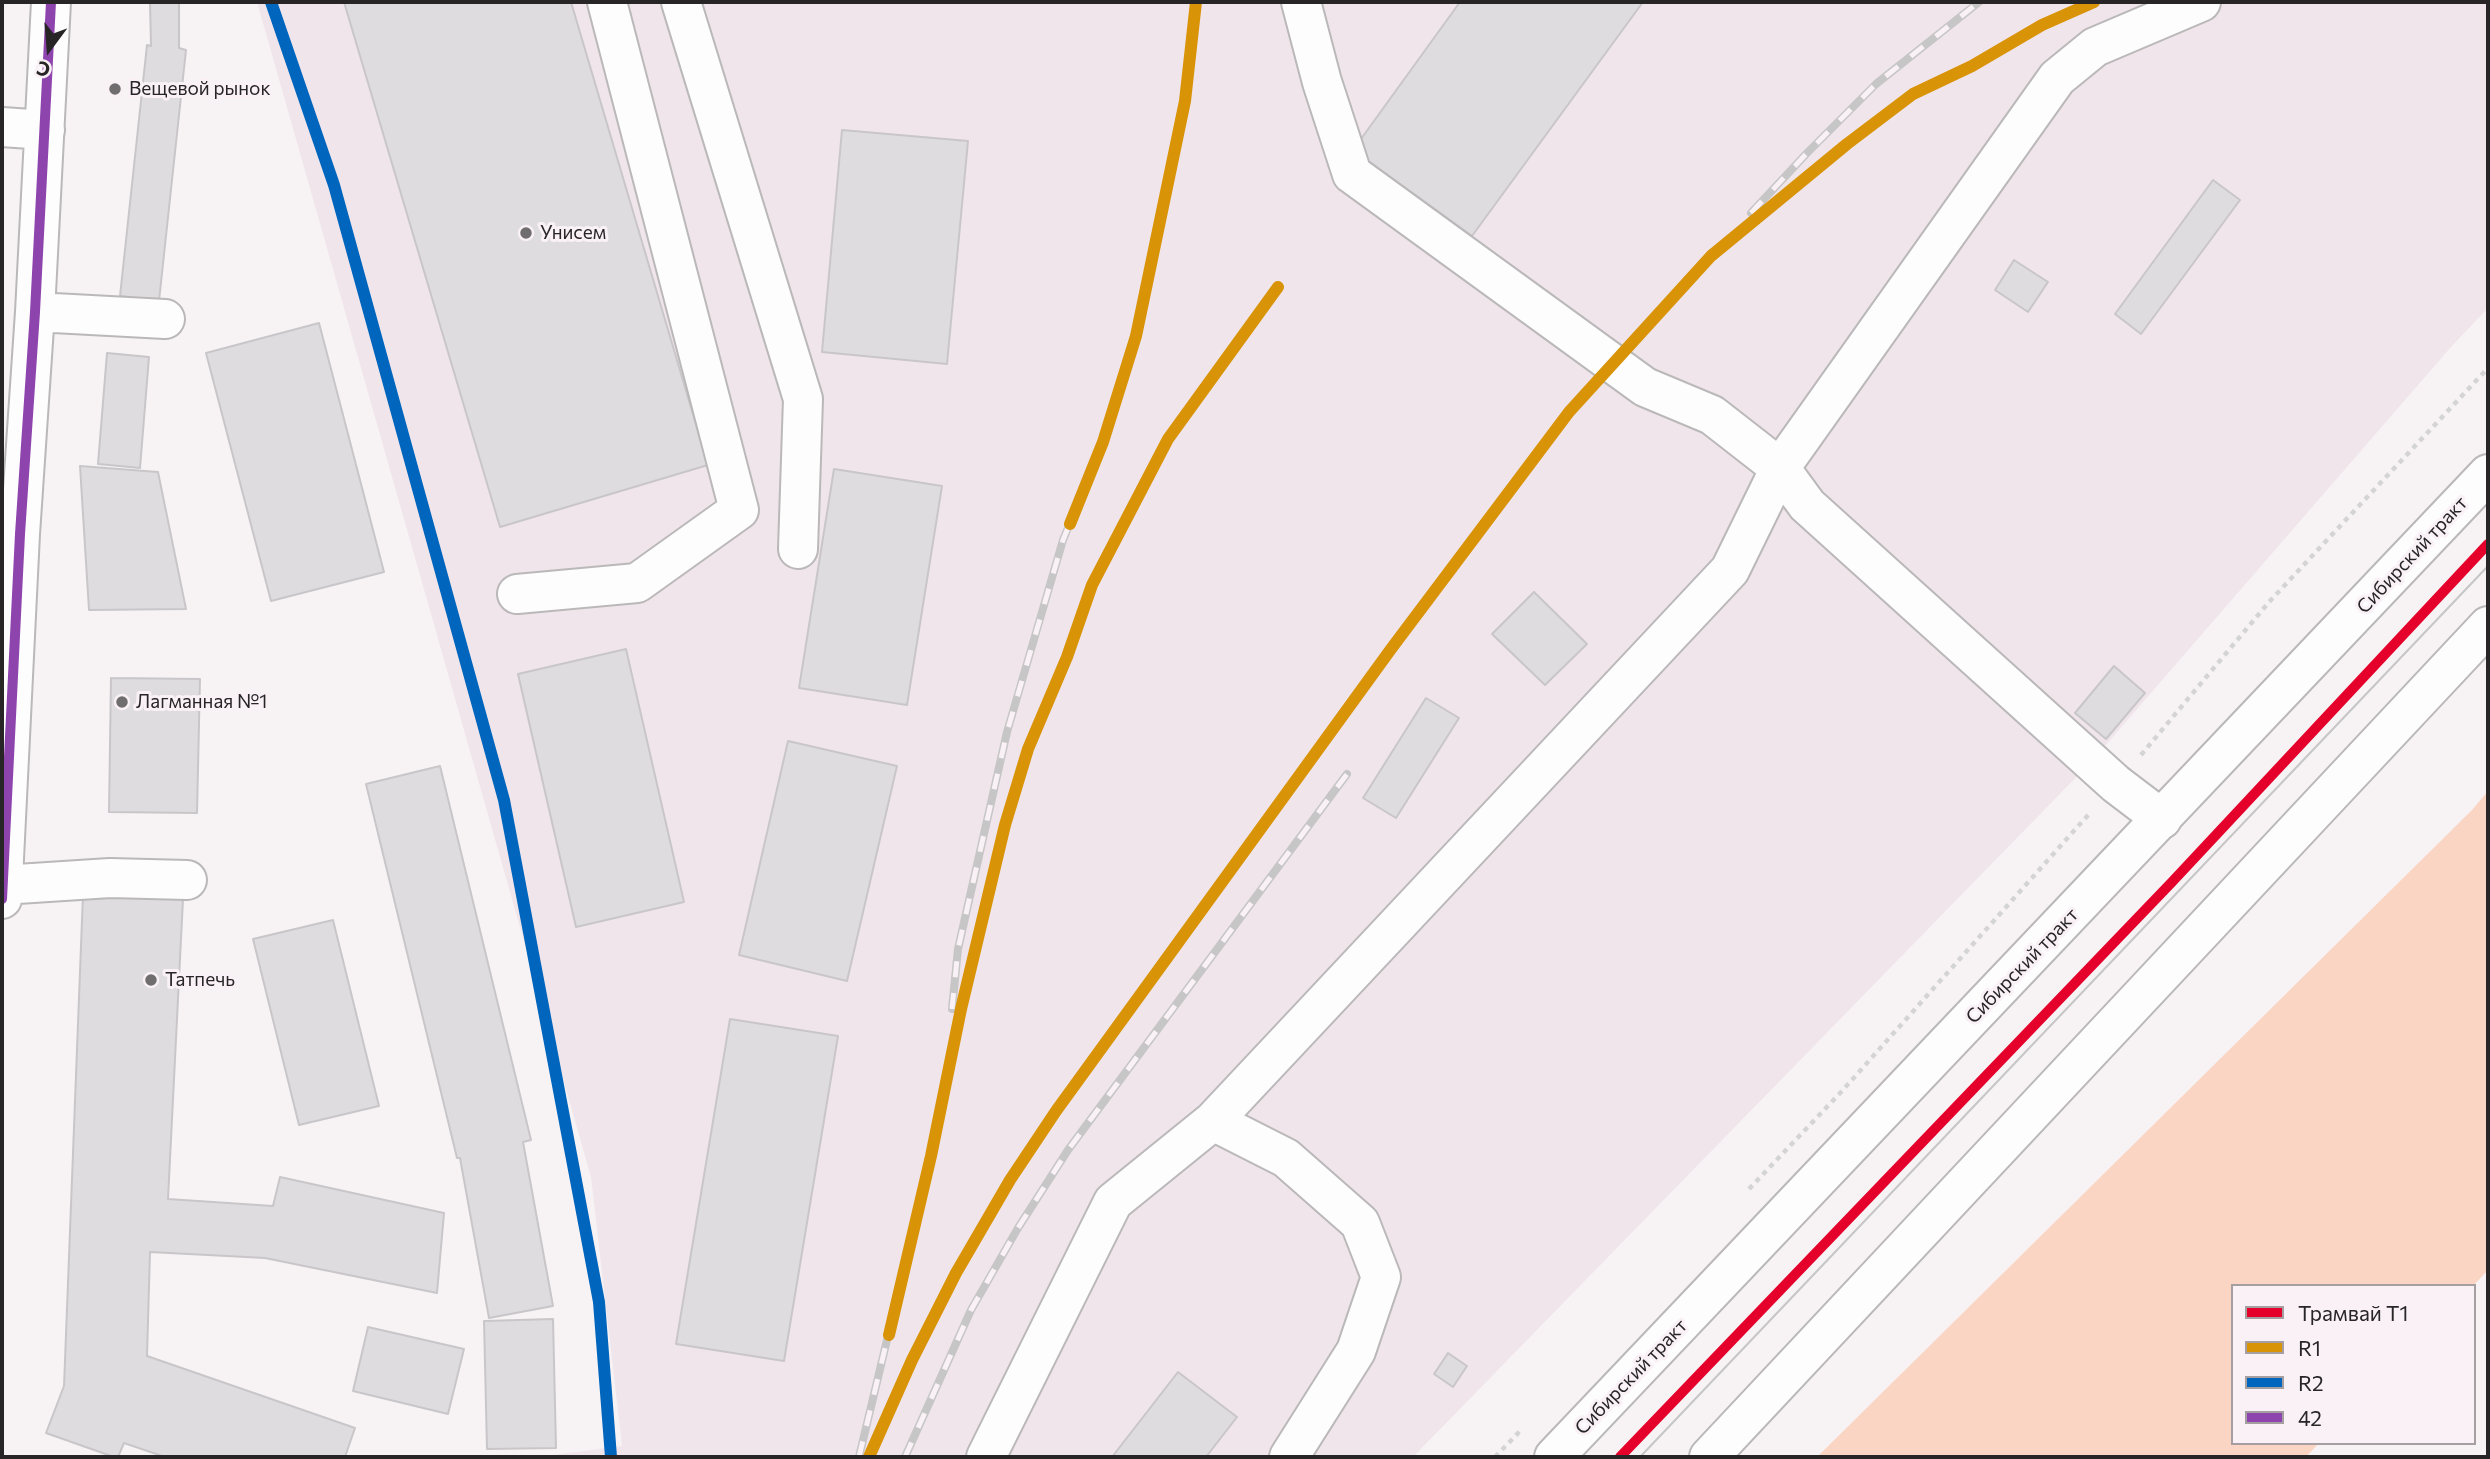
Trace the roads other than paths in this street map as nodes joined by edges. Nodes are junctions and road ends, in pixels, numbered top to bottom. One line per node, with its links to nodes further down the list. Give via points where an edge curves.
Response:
1 (51, 2): 7 (main road)
2 (607, 2): 14 (main road, via 740,510 637,583)
3 (681, 2): 13 (main road, via 803,399)
4 (1301, 2): 10 (main road, via 1352,174 1645,387 1712,415)
5 (2201, 2): 10 (main road, via 2095,47 2057,78)
6 (2, 127): 7 (main road)
7 (45, 130): 8 (main road)
8 (35, 312): 9 (main road); 12 (main road)
9 (165, 318)
10 (1780, 468): 16 (main road, via 1807,505 2116,784); 20 (main road, via 1730,570)
11 (2488, 474): 16 (main road, Сибирский тракт)
12 (11, 533): 18 (main road)
13 (798, 548)
14 (517, 594)
15 (2488, 626): 24 (main road)
16 (2162, 819): 23 (main road, Сибирский тракт)
17 (187, 880): 18 (main road, via 110,878)
18 (2, 885): 19 (main road)
19 (2, 899)
20 (1213, 1121): 21 (main road, via 1112,1202); 22 (main road, via 1286,1158 1360,1223 1381,1277 1356,1351)
21 (986, 1457)
22 (1289, 1457)
23 (1555, 1457)
24 (1709, 1457)

